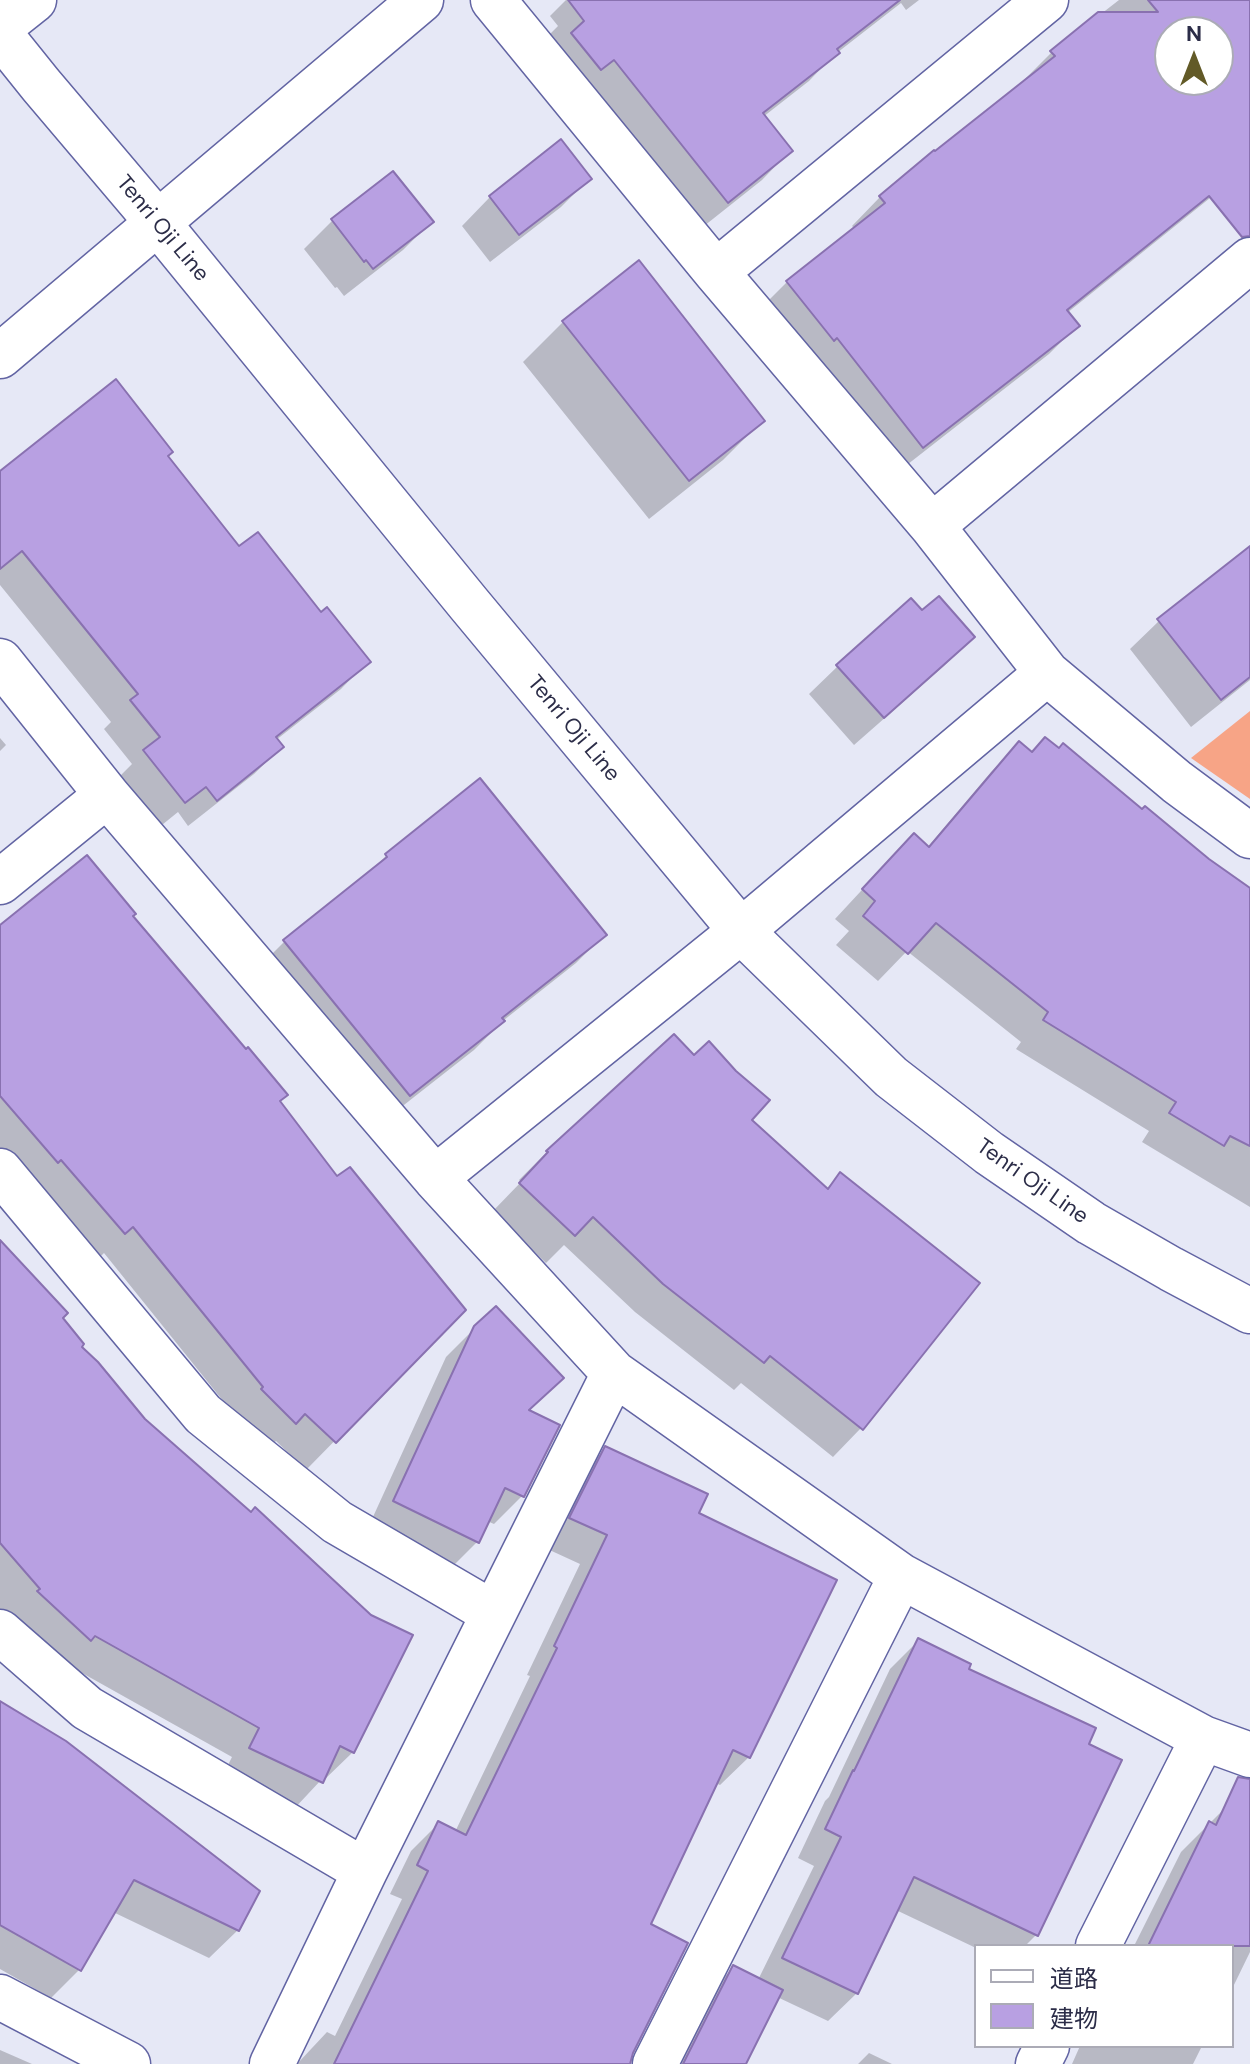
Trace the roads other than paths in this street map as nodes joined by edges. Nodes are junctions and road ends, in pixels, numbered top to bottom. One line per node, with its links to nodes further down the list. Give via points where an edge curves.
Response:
1 (34, 0): 5 (main road)
2 (421, 0): 7 (main road)
3 (493, 0): 9 (main road)
4 (1046, 0): 9 (main road)
5 (0, 27)
6 (0, 34): 7 (main road, Tenri Oji Line)
7 (158, 223): 10 (main road); 17 (main road, Tenri Oji Line)
8 (1250, 260): 11 (main road)
9 (716, 272): 11 (main road)
10 (0, 356)
11 (932, 526): 13 (main road)
12 (0, 661): 14 (main road)
13 (1047, 673): 15 (main road); 17 (main road)
14 (107, 795): 16 (main road); 19 (main road)
15 (1250, 836)
16 (0, 882)
17 (741, 931): 19 (main road); 20 (main road, Tenri Oji Line, via 891,1077 989,1153 1091,1223)
18 (0, 1171): 23 (main road, via 203,1414 337,1522)
19 (435, 1178): 21 (main road)
20 (1250, 1311)
21 (614, 1373): 22 (main road); 23 (main road)
22 (901, 1576): 25 (main road); 32 (main road)
23 (493, 1613): 27 (main road)
24 (0, 1632): 27 (main road, via 87,1708)
25 (1203, 1738): 26 (main road); 28 (main road)
26 (1250, 1755)
27 (365, 1871): 31 (main road)
28 (1099, 1944)
29 (0, 1997): 30 (main road)
30 (128, 2064)
31 (272, 2064)
32 (655, 2064)

